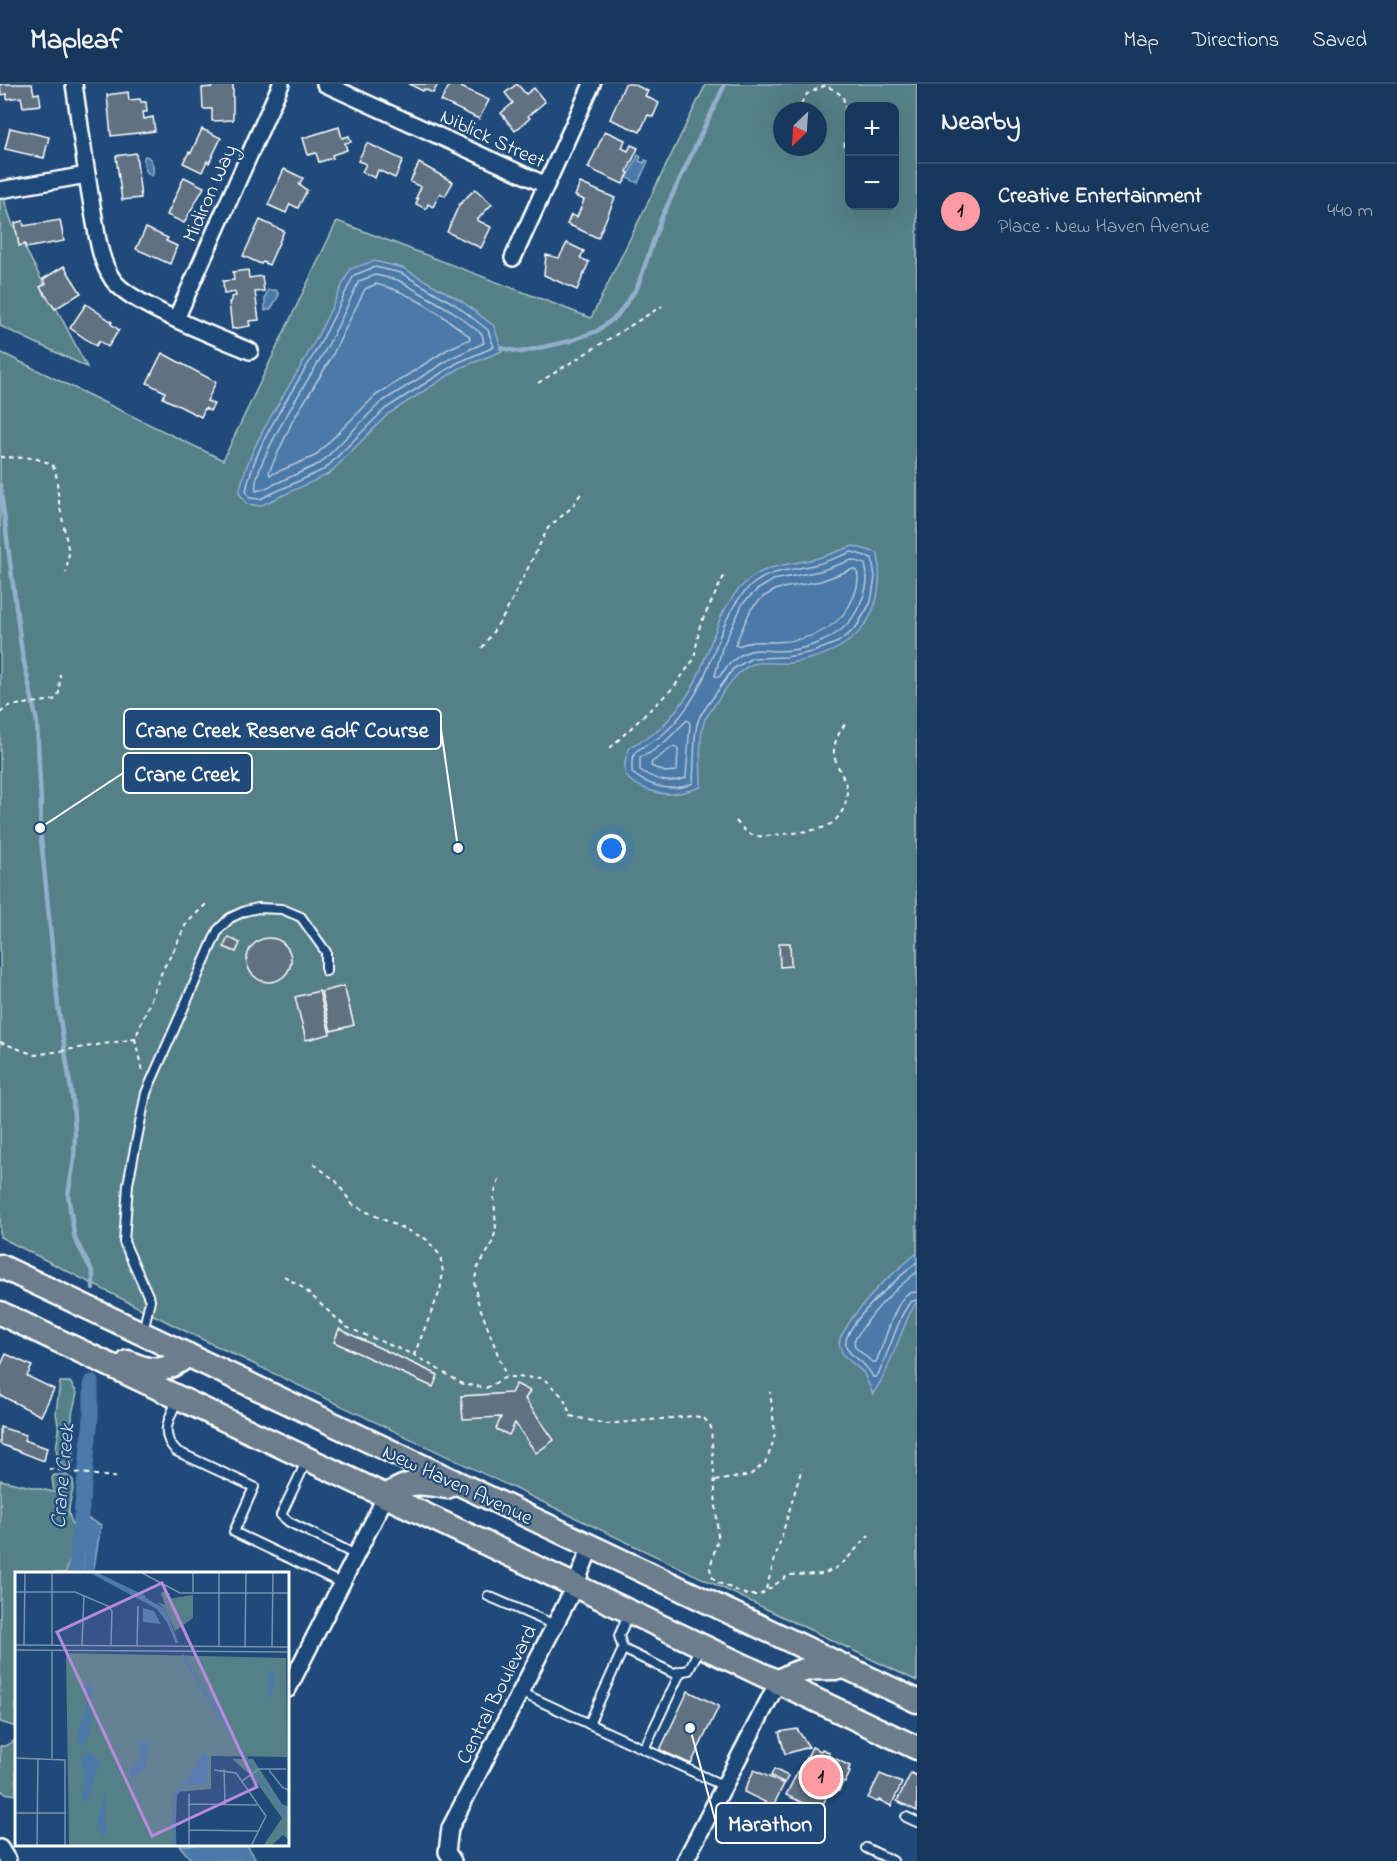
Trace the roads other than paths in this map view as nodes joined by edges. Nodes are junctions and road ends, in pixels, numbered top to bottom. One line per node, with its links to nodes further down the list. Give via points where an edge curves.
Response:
1 (74, 84): 5 (street)
2 (280, 84): 9 (street, Midiron Way)
3 (325, 84): 6 (street, Niblick Street)
4 (592, 84): 6 (street)
5 (87, 175): 7 (street); 9 (street, via 101,256 114,281 131,296)
6 (546, 185): 8 (street)
7 (0, 190)
8 (513, 258)
9 (176, 319): 10 (street)
10 (250, 351)
11 (326, 971): 15 (lane, via 326,952 301,917 282,909 258,908 230,918 218,930 146,1093 128,1184 124,1242 150,1300)
12 (0, 1266): 15 (main road, New Haven Avenue)
13 (0, 1307): 16 (main road, via 26,1313 146,1369 174,1366)
14 (0, 1313): 17 (main road, New Haven Avenue)
15 (143, 1334): 16 (main road, New Haven Avenue)
16 (188, 1355): 19 (main road, New Haven Avenue)
17 (179, 1398): 18 (main road, New Haven Avenue); 23 (lane, via 166,1433 168,1443 176,1451 254,1487 234,1532)
18 (308, 1459): 20 (main road, New Haven Avenue); 22 (lane, via 282,1515)
19 (475, 1492): 20 (main road, via 420,1482 402,1486); 21 (main road, New Haven Avenue)
20 (386, 1496): 22 (street); 24 (main road, New Haven Avenue)
21 (591, 1546): 24 (street, Central Boulevard); 30 (main road, New Haven Avenue)
22 (356, 1555): 23 (street)
23 (341, 1583): 33 (street)
24 (575, 1586): 26 (main road, New Haven Avenue); 27 (street, Central Boulevard)
25 (488, 1596): 27 (lane)
26 (630, 1612): 28 (main road, New Haven Avenue); 29 (lane, via 619,1636)
27 (555, 1625): 34 (street, Central Boulevard)
28 (701, 1646): 31 (lane, via 689,1670); 32 (main road, New Haven Avenue)
29 (623, 1649): 31 (lane, via 673,1673); 36 (lane)
30 (847, 1668): 32 (main road, via 809,1668); 35 (main road, New Haven Avenue)
31 (681, 1671): 38 (lane)
32 (778, 1682): 37 (main road, New Haven Avenue); 39 (street)
33 (290, 1685)
34 (520, 1692): 36 (lane); 45 (street, Central Boulevard, via 450,1828 447,1852)
35 (917, 1701)
36 (589, 1724): 38 (lane)
37 (917, 1748)
38 (644, 1749): 39 (lane)
39 (724, 1786): 46 (street)
40 (906, 1817): 41 (lane)
41 (917, 1822)
42 (0, 1848): 44 (street)
43 (866, 1848): 47 (lane)
44 (8, 1861)
45 (453, 1861)
46 (685, 1861)
47 (893, 1861)

